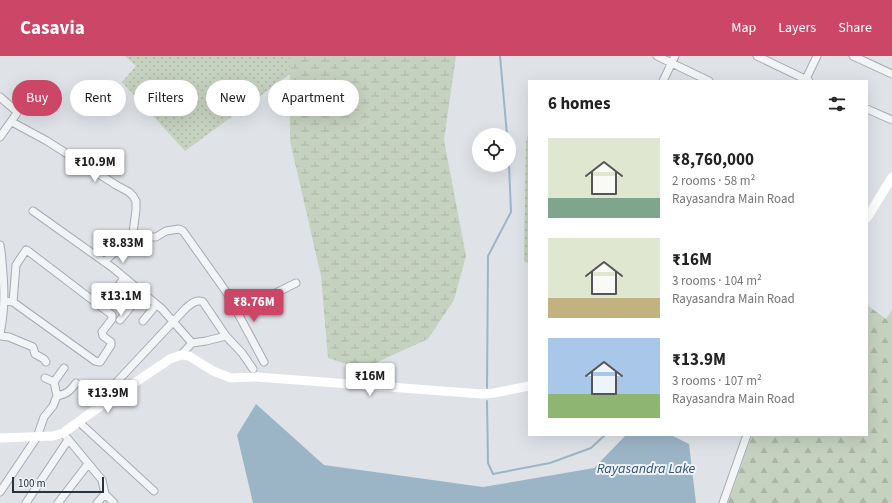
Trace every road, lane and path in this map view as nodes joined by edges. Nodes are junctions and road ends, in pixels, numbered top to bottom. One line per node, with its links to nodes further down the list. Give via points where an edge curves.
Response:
1 (657, 56): 5 (street)
2 (757, 56): 9 (street)
3 (817, 56): 10 (street)
4 (853, 56): 6 (street)
5 (673, 59): 7 (street); 8 (street)
6 (892, 74)
7 (663, 80)
8 (707, 80)
9 (804, 80)
10 (806, 80)
11 (0, 96): 14 (street, via 17,113)
12 (868, 109): 13 (street)
13 (892, 120)
14 (12, 122): 15 (street); 19 (street, via 129,192 136,201)
15 (0, 137)
16 (892, 177): 18 (street)
17 (33, 211): 21 (street)
18 (868, 216)
19 (132, 237): 21 (street, via 130,243); 31 (street, via 156,237 166,231 183,231 227,293)
20 (0, 246): 23 (street)
21 (104, 262): 24 (street)
22 (16, 265): 23 (street); 28 (street); 28 (street, via 26,250 28,251 112,316 102,332 111,345 100,362 95,361)
23 (3, 266): 27 (street)
24 (124, 278): 26 (street); 29 (street)
25 (296, 283): 31 (street)
26 (142, 292): 30 (street); 32 (street)
27 (4, 301): 28 (street); 35 (street)
28 (13, 302)
29 (105, 304)
30 (156, 305): 33 (street); 34 (street)
31 (237, 312): 40 (street)
32 (120, 320)
33 (143, 321)
34 (173, 322): 36 (street, via 186,308 200,301); 37 (street); 50 (street, via 112,387)
35 (0, 331): 39 (street, via 33,347 35,354)
36 (226, 336): 37 (street); 42 (street)
37 (192, 343): 38 (street)
38 (181, 355): 46 (street, via 189,356 213,371 231,378 482,394); 50 (street, via 170,359)
39 (46, 362)
40 (264, 362)
41 (64, 368): 44 (street)
42 (253, 369)
43 (45, 378): 44 (street)
44 (54, 382): 48 (street)
45 (76, 382): 47 (street)
46 (528, 386)
47 (66, 394): 48 (street); 49 (street)
48 (57, 396): 53 (street, via 53,406 42,419)
49 (72, 398)
50 (106, 402): 51 (street)
51 (79, 422): 54 (street); 57 (street)
52 (747, 436): 64 (street)
53 (37, 437): 54 (street); 55 (street); 58 (street)
54 (66, 437): 56 (street); 60 (street)
55 (0, 438)
56 (88, 464): 59 (street, via 102,480); 61 (street)
57 (154, 491)
58 (0, 492)
59 (106, 494): 62 (street); 63 (street)
60 (26, 503)
61 (58, 503)
62 (97, 503)
63 (114, 503)
64 (723, 503)

